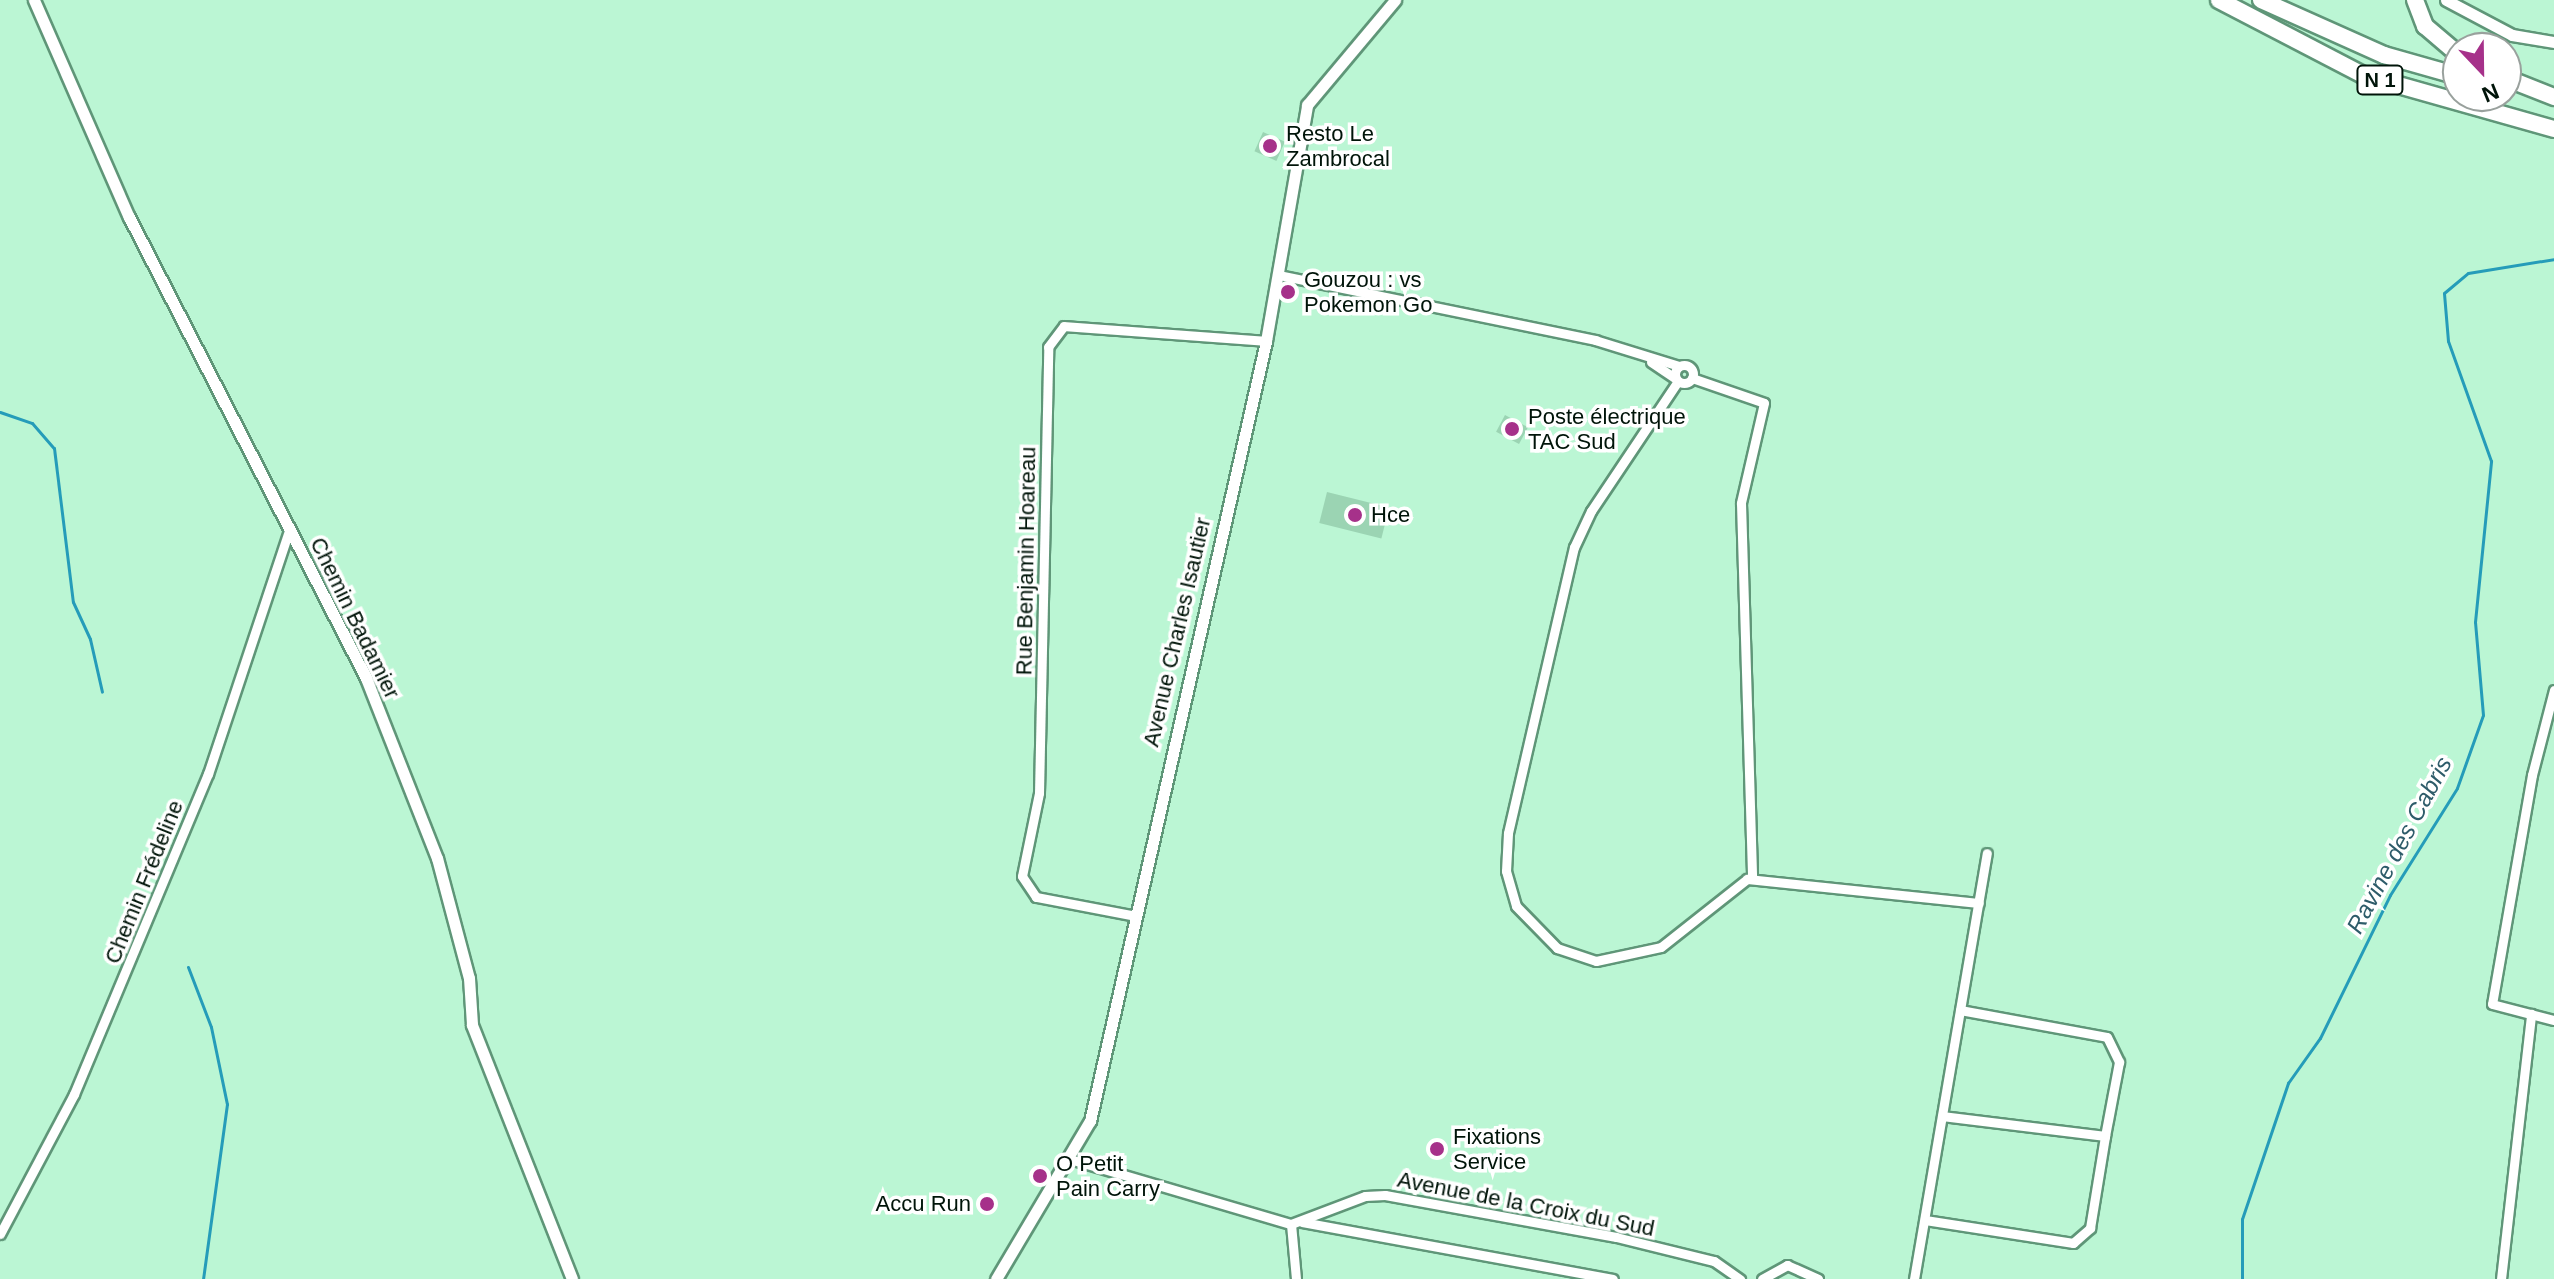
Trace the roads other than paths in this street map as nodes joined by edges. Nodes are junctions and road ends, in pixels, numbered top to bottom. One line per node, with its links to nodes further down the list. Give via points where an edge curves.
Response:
1 (34, 0): 23 (street, Chemin Badamier, via 129,217)
2 (1395, 0): 17 (street, Avenue Charles Isautier, via 1307,105)
3 (2219, 0): 16 (highway, N 1, via 2363,75)
4 (2261, 0): 11 (highway, N 1, via 2384,55)
5 (2415, 0): 9 (highway, via 2425,26)
6 (2446, 0): 8 (street)
7 (2458, 0): 8 (street)
8 (2476, 19): 10 (street, via 2512,35)
9 (2442, 40)
10 (2554, 42)
11 (2442, 71)
12 (2522, 84): 14 (highway)
13 (2522, 95): 15 (highway)
14 (2554, 97)
15 (2554, 104)
16 (2554, 129)
17 (1279, 275): 18 (street, Avenue Charles Isautier); 19 (street)
18 (1266, 341): 28 (street, Avenue Charles Isautier); 28 (street, Rue Benjamin Hoareau, via 1064,326 1048,347 1039,793 1022,876 1036,897)
19 (1641, 355): 20 (street); 22 (street)
20 (1679, 366): 21 (street, via 1690,367); 22 (street)
21 (1692, 378): 22 (street); 26 (street, via 1764,403 1741,503)
22 (1677, 380): 26 (street, via 1591,511 1574,547 1508,833 1506,871 1516,906 1535,930 1557,948 1596,961 1661,947 1737,883)
23 (289, 530): 37 (street, Chemin Frédeline, via 202,788 74,1094); 38 (street, Chemin Badamier, via 366,678 437,858 469,978 472,1025)
24 (2554, 690): 30 (street, via 2532,775 2492,1004)
25 (1987, 853): 27 (street)
26 (1752, 878): 27 (street)
27 (1979, 903): 29 (street)
28 (1136, 916): 34 (street, Avenue Charles Isautier, via 1090,1121)
29 (1960, 1010): 32 (street); 33 (street, via 2107,1037 2119,1062)
30 (2531, 1014): 31 (street); 46 (street)
31 (2554, 1020)
32 (1942, 1116): 33 (street); 35 (street)
33 (2105, 1136): 35 (street, via 2090,1228 2073,1243)
34 (1073, 1160): 36 (street); 39 (street, Avenue Charles Isautier)
35 (1925, 1220): 45 (street)
36 (1297, 1223): 40 (street); 41 (street); 42 (street, Avenue de la Croix du Sud, via 1365,1196 1385,1195 1616,1237 1714,1261)
37 (0, 1234)
38 (572, 1279)
39 (996, 1279)
40 (1296, 1279)
41 (1613, 1279)
42 (1740, 1279)
43 (1762, 1279): 44 (street, via 1787,1265)
44 (1818, 1279)
45 (1914, 1279)
46 (2501, 1279)

